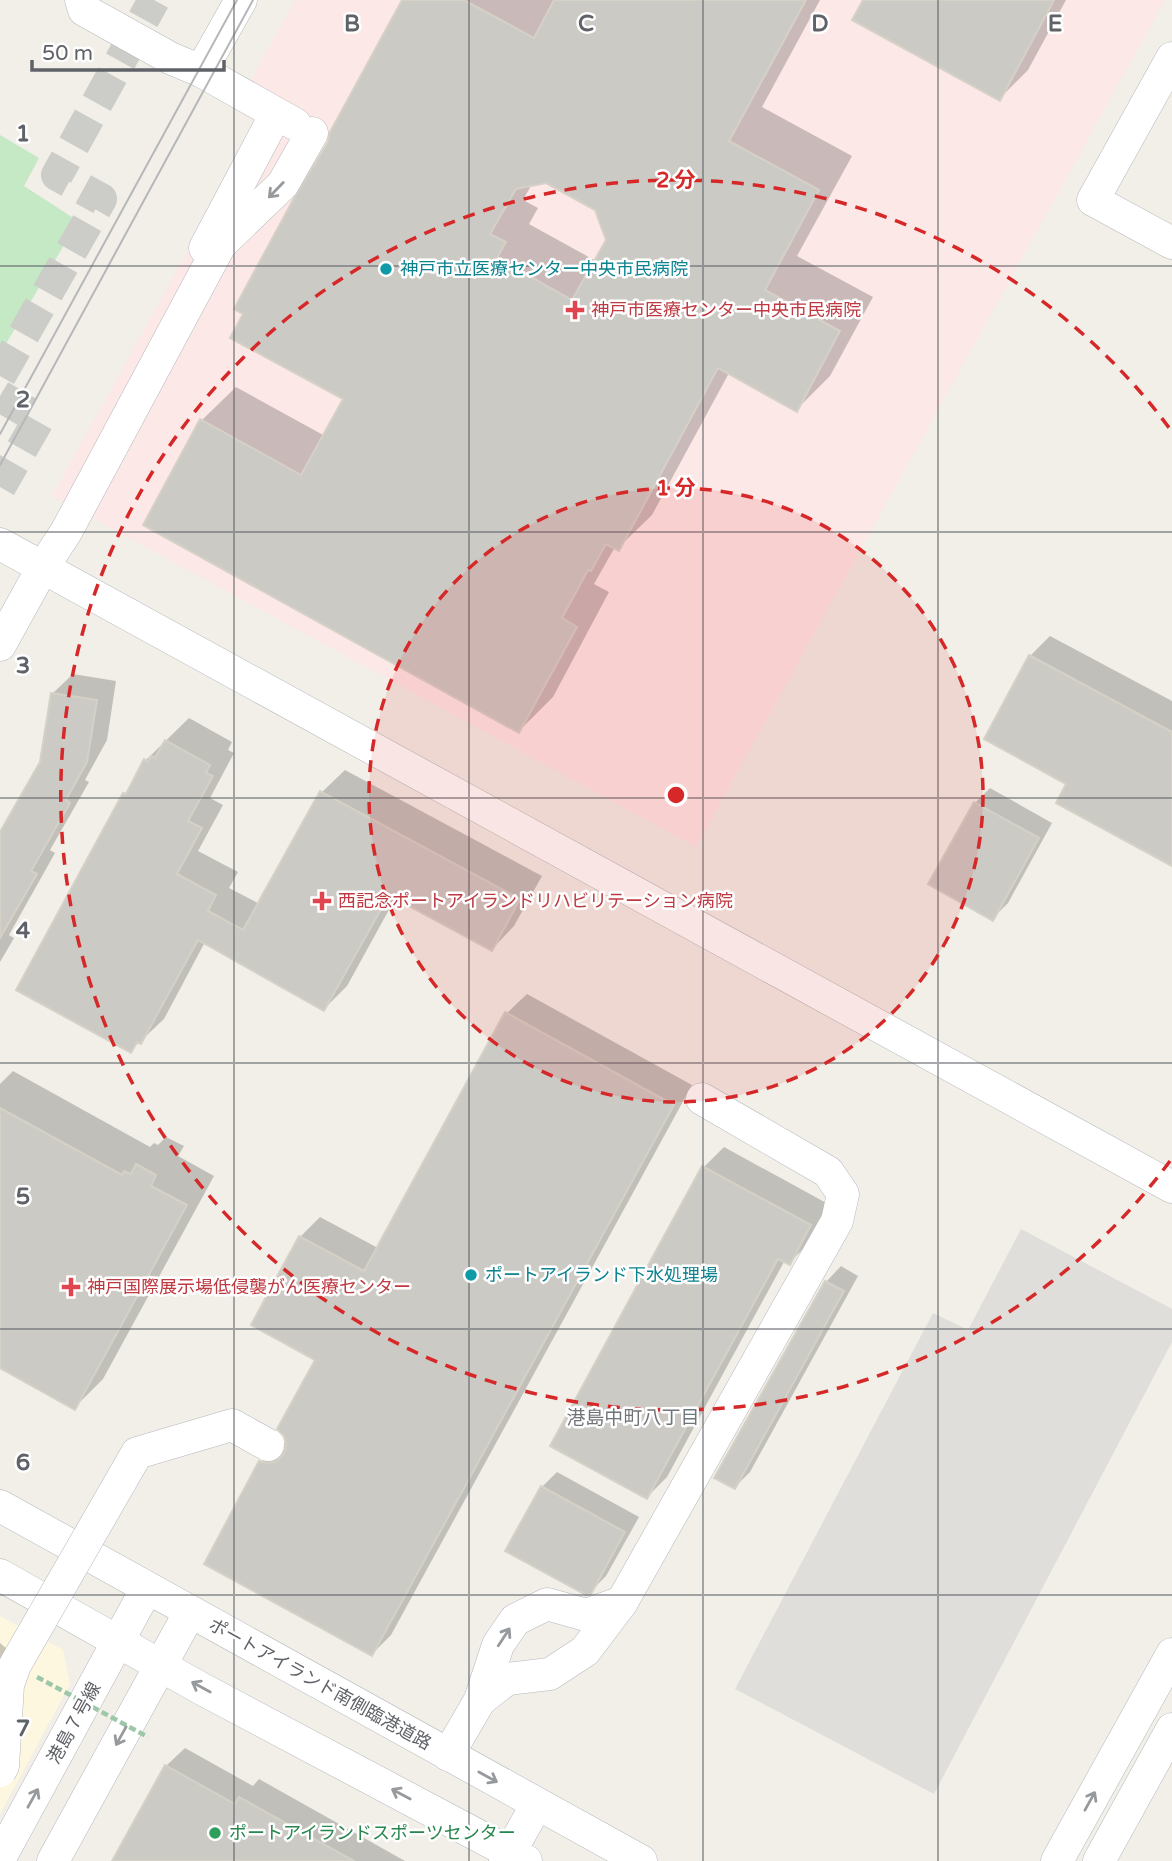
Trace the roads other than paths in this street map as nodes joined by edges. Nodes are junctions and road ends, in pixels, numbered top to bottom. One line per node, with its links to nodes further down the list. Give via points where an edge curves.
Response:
1 (81, 0): 4 (street, via 85,10)
2 (241, 0): 4 (street)
3 (1172, 58): 6 (street, via 1093,200)
4 (201, 71): 5 (street)
5 (276, 114): 8 (street, via 56,526); 8 (street, one-way to 8, via 317,134 283,184 220,246)
6 (1172, 243)
7 (0, 544): 8 (street)
8 (43, 567): 9 (street); 11 (street)
9 (0, 646)
10 (702, 1099): 16 (street, via 828,1172 843,1194 837,1221)
11 (1172, 1187)
12 (268, 1445): 24 (street, bridge, via 232,1425 137,1453 15,1665 8,1685)
13 (0, 1506): 15 (street, ポートアイランド南側臨港道路)
14 (0, 1574): 18 (street)
15 (147, 1588): 17 (street, ポートアイランド南側臨港道路); 18 (street, 港島７号線)
16 (621, 1602): 21 (street, via 585,1651 550,1674 507,1679); 21 (street, one-way to 16, via 498,1645 516,1619 547,1604 586,1615)
17 (190, 1612): 20 (street); 23 (street, ポートアイランド南側臨港道路)
18 (119, 1640): 20 (street); 26 (street, 港島７号線, one-way to 18)
19 (1172, 1654): 30 (street, one-way to 19)
20 (161, 1665): 27 (street, one-way to 20); 28 (street, one-way to 28)
21 (480, 1700): 23 (street)
22 (1172, 1729): 31 (street)
23 (448, 1755): 25 (street, ポートアイランド南側臨港道路, one-way to 25)
24 (0, 1771)
25 (537, 1804): 27 (street); 29 (street, ポートアイランド南側臨港道路)
26 (0, 1858)
27 (514, 1858)
28 (53, 1861)
29 (641, 1861)
30 (1057, 1861)
31 (1099, 1861)

